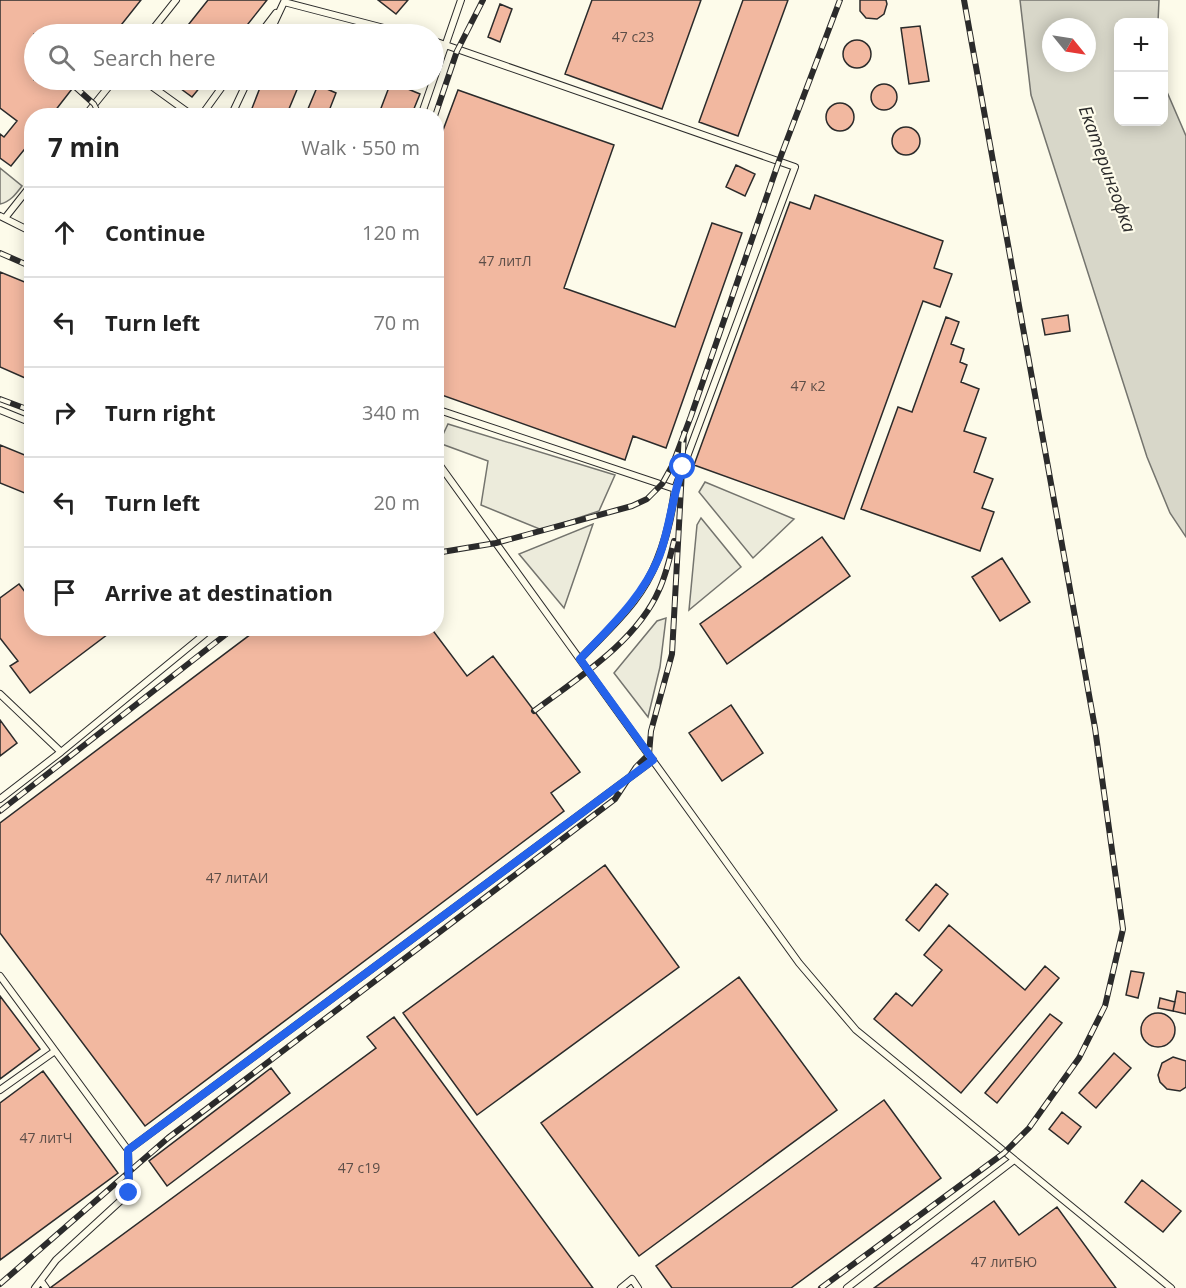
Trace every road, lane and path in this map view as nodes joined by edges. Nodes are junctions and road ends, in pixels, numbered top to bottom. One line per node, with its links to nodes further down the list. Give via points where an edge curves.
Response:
1 (176, 0): 4 (lane)
2 (461, 0): 8 (lane)
3 (285, 1): 5 (lane); 6 (lane); 7 (lane)
4 (157, 24)
5 (268, 24)
6 (274, 24)
7 (370, 24)
8 (446, 45): 9 (lane); 27 (lane, via 795,167)
9 (444, 51)
10 (106, 90): 15 (lane)
11 (157, 90): 16 (lane)
12 (220, 90): 17 (lane)
13 (243, 90): 18 (lane)
14 (430, 90): 19 (lane)
15 (91, 108)
16 (182, 108)
17 (207, 108)
18 (235, 108)
19 (424, 108)
20 (24, 193): 21 (lane)
21 (2, 217): 22 (lane)
22 (24, 228)
23 (0, 410): 25 (lane)
24 (444, 412): 27 (lane)
25 (24, 420)
26 (444, 471): 29 (lane)
27 (675, 489): 29 (lane, via 660,555 648,581 634,602)
28 (202, 636): 31 (lane)
29 (580, 659): 32 (lane)
30 (0, 694): 31 (lane)
31 (61, 752): 33 (lane)
32 (653, 760): 37 (lane); 38 (lane, via 799,963 856,1030)
33 (0, 799)
34 (0, 976): 35 (lane)
35 (55, 1051): 36 (lane); 37 (lane)
36 (0, 1090)
37 (128, 1150): 39 (lane, via 129,1193 56,1260)
38 (1014, 1160): 44 (lane); 45 (lane)
39 (41, 1281): 40 (lane); 41 (lane)
40 (35, 1288)
41 (46, 1288)
42 (621, 1288): 43 (lane, via 632,1279)
43 (638, 1288)
44 (847, 1288)
45 (1171, 1288)

